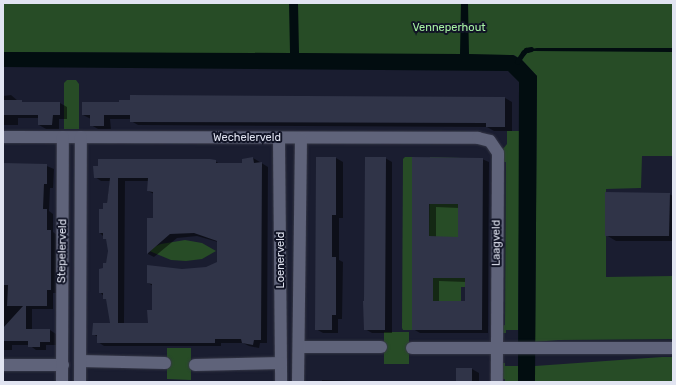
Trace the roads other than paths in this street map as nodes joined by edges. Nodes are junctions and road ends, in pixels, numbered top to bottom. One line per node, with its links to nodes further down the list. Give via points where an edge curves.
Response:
1 (3, 137): 2 (street, Wechelerveld)
2 (64, 137): 3 (street, Wechelerveld); 16 (street, Stepelerveld)
3 (81, 137): 5 (street, Wechelerveld); 12 (street, Stepelerveld)
4 (301, 138): 5 (street, Wechelerveld); 6 (street, Wechelerveld, via 478,138); 7 (street, Loenerveld)
5 (279, 139): 14 (street, Loenerveld)
6 (490, 141): 9 (street, Laagveld, via 498,153)
7 (299, 347): 8 (street); 21 (street, Loenerveld)
8 (381, 347)
9 (502, 347): 10 (street); 11 (street); 22 (street, Laagveld)
10 (412, 348)
11 (673, 348)
12 (81, 361): 13 (street); 19 (street, Stepelerveld)
13 (165, 363)
14 (281, 363): 17 (street); 20 (street, Loenerveld)
15 (3, 365): 16 (street)
16 (63, 365): 18 (street, Stepelerveld)
17 (195, 365)
18 (62, 382)
19 (80, 382)
20 (281, 382)
21 (298, 382)
22 (496, 382)

